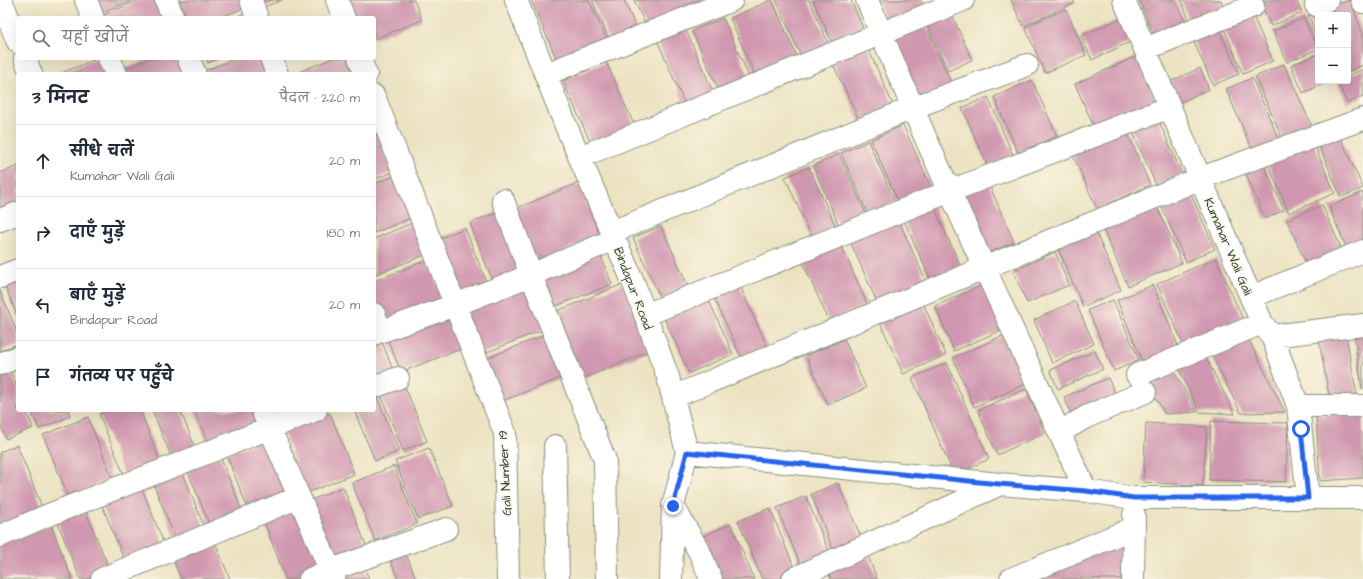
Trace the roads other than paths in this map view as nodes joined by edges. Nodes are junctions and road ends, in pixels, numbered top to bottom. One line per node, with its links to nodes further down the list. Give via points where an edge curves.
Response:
1 (1, 0): 17 (street)
2 (86, 0): 12 (street)
3 (166, 0): 13 (street)
4 (251, 0): 14 (street)
5 (337, 0): 15 (street)
6 (516, 0): 30 (street, Bindapur Road)
7 (732, 0): 30 (street)
8 (866, 0): 16 (street)
9 (963, 0): 16 (street)
10 (1124, 0): 18 (street, Kumahar Wali Gali)
11 (1253, 6): 18 (street)
12 (92, 16)
13 (172, 16)
14 (256, 16)
15 (343, 16)
16 (881, 34): 33 (street); 35 (street)
17 (16, 37)
18 (1145, 49): 32 (street, Kumahar Wali Gali)
19 (26, 60): 25 (street)
20 (110, 60): 26 (street)
21 (189, 60): 27 (street)
22 (272, 60): 28 (street)
23 (360, 60): 29 (street)
24 (1027, 65): 33 (street)
25 (30, 72)
26 (115, 72)
27 (194, 72)
28 (276, 72)
29 (365, 72)
30 (546, 74): 35 (street, Bindapur Road)
31 (376, 101): 48 (street, Gali Number 19)
32 (1170, 107): 36 (street, Kumahar Wali Gali); 37 (street)
33 (912, 108): 37 (street); 41 (street)
34 (1363, 119): 36 (street)
35 (580, 157): 41 (street, Bindapur Road)
36 (1201, 178): 43 (street); 47 (street, Kumahar Wali Gali)
37 (950, 192): 43 (street); 49 (street)
38 (503, 200): 45 (street)
39 (16, 214): 40 (street)
40 (0, 220)
41 (613, 236): 45 (street); 49 (street, Bindapur Road)
42 (1363, 251): 47 (street)
43 (985, 267): 57 (street); 62 (street)
44 (16, 271): 46 (street)
45 (531, 275): 48 (street); 80 (street, via 606,460)
46 (0, 277)
47 (1251, 297): 52 (street, Kumahar Wali Gali)
48 (455, 304): 51 (street); 78 (street, Gali Number 19, via 505,433)
49 (645, 315): 57 (street, Bindapur Road)
50 (1363, 325): 52 (street)
51 (376, 326)
52 (1267, 329): 58 (street, Kumahar Wali Gali); 62 (street, via 1141,383)
53 (16, 358): 54 (street)
54 (0, 364)
55 (398, 378): 56 (street)
56 (376, 386)
57 (673, 397): 64 (street, Bindapur Road)
58 (1298, 406): 59 (street); 69 (street, Kumahar Wali Gali)
59 (1363, 406)
60 (305, 412): 61 (street)
61 (266, 419): 67 (street); 74 (street)
62 (1060, 432): 66 (street)
63 (555, 446): 79 (street)
64 (687, 452): 65 (street); 71 (street, Bindapur Road)
65 (999, 484): 66 (street); 83 (street)
66 (1086, 491): 68 (street)
67 (299, 497): 75 (street); 76 (street)
68 (1134, 498): 69 (street); 72 (street)
69 (1308, 498): 70 (street)
70 (1363, 498)
71 (673, 506): 81 (street, Bindapur Road); 82 (street, via 700,553)
72 (1134, 528): 84 (street); 85 (street)
73 (446, 529): 75 (street)
74 (0, 536)
75 (333, 575): 77 (street)
76 (102, 579)
77 (310, 579)
78 (508, 579)
79 (558, 579)
80 (607, 579)
81 (671, 579)
82 (711, 579)
83 (793, 579)
84 (1011, 579)
85 (1133, 579)

